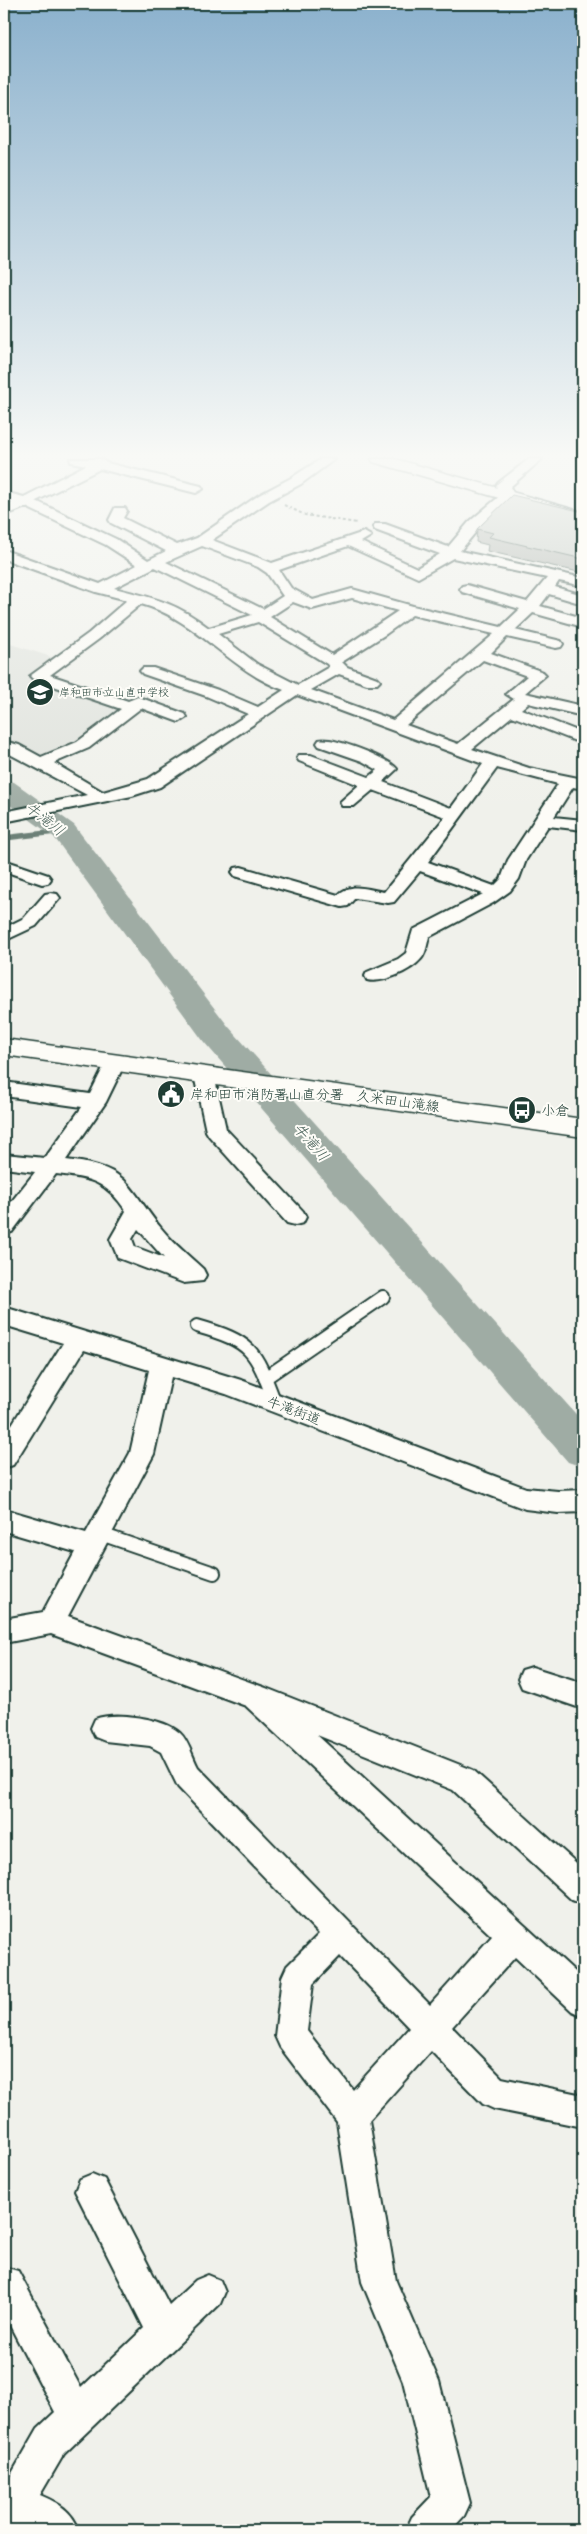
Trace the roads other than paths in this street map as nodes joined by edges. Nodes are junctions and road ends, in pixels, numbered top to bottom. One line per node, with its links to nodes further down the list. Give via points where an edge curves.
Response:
1 (68, 577): 8 (street)
2 (125, 577): 8 (street)
3 (186, 577): 15 (street)
4 (278, 577): 10 (street, via 283,588)
5 (532, 577): 7 (street)
6 (583, 582): 7 (street)
7 (551, 583): 12 (street); 13 (street)
8 (101, 589): 11 (street)
9 (467, 589): 13 (street)
10 (293, 596): 14 (street, via 312,605 352,592); 15 (street)
11 (139, 598): 18 (street, via 180,613); 26 (street, via 94,636 38,676)
12 (583, 600)
13 (529, 608): 16 (street); 17 (street)
14 (409, 610): 17 (street); 21 (street)
15 (262, 616): 18 (street); 21 (street)
16 (583, 623)
17 (502, 632): 19 (street); 20 (street)
18 (207, 633): 24 (street, via 252,667)
19 (556, 644)
20 (481, 654): 25 (street, via 538,675 514,694); 31 (street)
21 (335, 665): 23 (street); 24 (street)
22 (148, 671): 29 (street)
23 (372, 681)
24 (296, 691): 29 (street); 31 (street)
25 (525, 698): 27 (street); 28 (street)
26 (130, 708): 30 (street, via 138,702); 38 (street, via 133,708 83,745)
27 (510, 710): 32 (street); 35 (street)
28 (583, 711)
29 (259, 713): 41 (street, via 154,783 132,792)
30 (178, 717)
31 (395, 726): 35 (street)
32 (583, 739)
33 (324, 743): 40 (street, via 389,769)
34 (4, 746): 38 (street)
35 (462, 750): 37 (street)
36 (304, 758): 40 (street)
37 (493, 762): 39 (street); 43 (street)
38 (40, 763): 41 (street)
39 (579, 783): 45 (street)
40 (371, 784): 42 (street); 43 (street)
41 (100, 798): 44 (street)
42 (348, 802)
43 (454, 815): 47 (street)
44 (4, 817)
45 (544, 821): 46 (street); 51 (street, via 512,868 511,878)
46 (583, 825)
47 (417, 864): 49 (street, via 388,898 351,892 342,902); 51 (street)
48 (4, 865): 50 (street)
49 (241, 872)
50 (42, 879)
51 (497, 893): 54 (street, via 420,934 415,955 405,963)
52 (51, 898): 53 (street, via 30,922)
53 (4, 935)
54 (374, 976)
55 (4, 1047): 56 (main road, 久米田山滝線)
56 (115, 1063): 57 (main road, 久米田山滝線); 59 (street)
57 (208, 1076): 60 (main road, 久米田山滝線); 64 (street, via 216,1131)
58 (4, 1089): 59 (street)
59 (96, 1102): 62 (street)
60 (583, 1128)
61 (4, 1161): 62 (street)
62 (51, 1166): 63 (street, via 87,1170 110,1179); 65 (street)
63 (138, 1210)
64 (295, 1217)
65 (4, 1226)
66 (383, 1297): 71 (lane)
67 (4, 1316): 69 (street, 牛滝街道)
68 (196, 1326): 71 (lane, via 237,1339 247,1346 257,1358)
69 (79, 1338): 70 (street, 牛滝街道); 73 (street)
70 (162, 1365): 72 (street, 牛滝街道); 76 (street, via 142,1454)
71 (264, 1378): 72 (lane)
72 (275, 1403): 74 (street, 牛滝街道, via 525,1498)
73 (4, 1458)
74 (583, 1501)
75 (4, 1520): 76 (street)
76 (94, 1540): 77 (lane); 78 (street)
77 (214, 1573)
78 (50, 1622): 79 (street); 82 (street)
79 (4, 1631)
80 (532, 1679): 81 (street)
81 (583, 1696)
82 (256, 1698): 84 (street, via 463,1780); 86 (street)
83 (104, 1728): 85 (street, via 154,1733 171,1744 188,1777)
84 (583, 1889)
85 (339, 1935): 88 (street); 90 (street, via 298,1977 291,2036)
86 (514, 1936): 87 (street); 88 (street)
87 (583, 2000)
88 (430, 2029): 89 (street, via 494,2093); 90 (street)
89 (583, 2111)
90 (352, 2115): 98 (street, via 379,2282 421,2381 451,2503)
91 (92, 2190): 94 (street)
92 (6, 2283): 95 (street)
93 (208, 2292): 94 (street)
94 (165, 2333): 95 (street)
95 (77, 2417): 96 (street, via 51,2441)
96 (9, 2506): 97 (street, via 51,2519)
97 (60, 2530)
98 (424, 2530)

